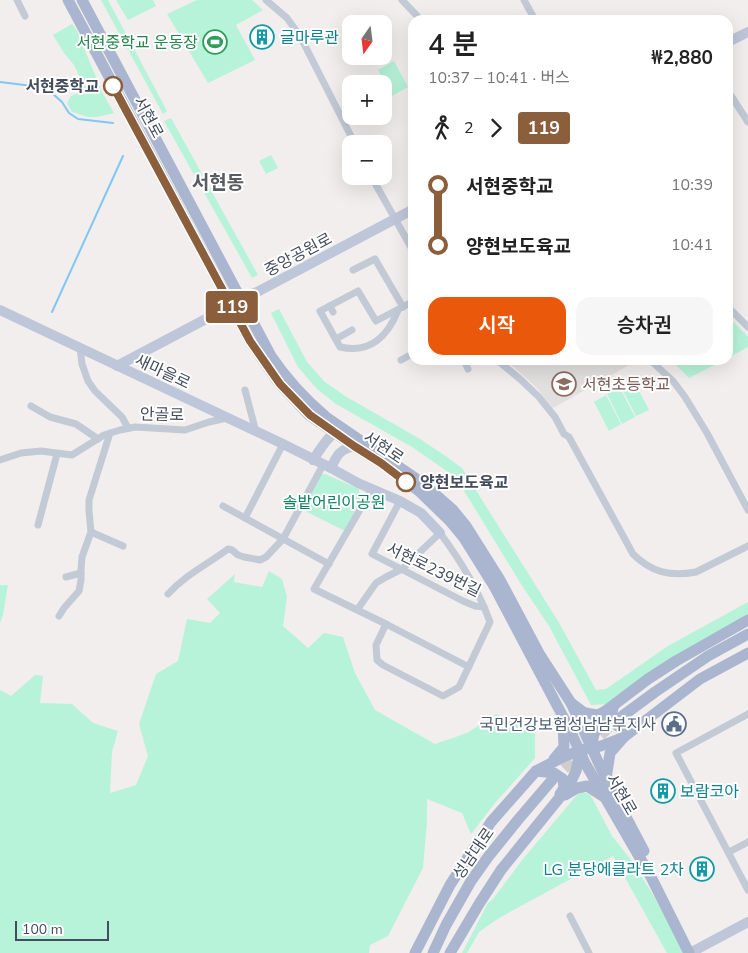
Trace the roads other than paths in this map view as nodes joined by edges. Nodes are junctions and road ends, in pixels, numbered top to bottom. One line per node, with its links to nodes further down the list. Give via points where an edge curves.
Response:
1 (17, 0): 9 (street)
2 (68, 0): 20 (main road, 서현로)
3 (82, 0): 20 (main road, 서현로)
4 (266, 0): 14 (street, via 300,36)
5 (402, 0): 7 (street)
6 (524, 0): 8 (street)
7 (416, 15)
8 (532, 15)
9 (25, 16)
10 (748, 32): 11 (street)
11 (733, 40)
12 (733, 99): 13 (street)
13 (748, 122)
14 (350, 135)
15 (376, 185): 17 (street)
16 (408, 212): 17 (street, 중앙공원로)
17 (396, 219): 18 (street); 20 (street, 중앙공원로)
18 (408, 242)
19 (353, 270): 22 (street, via 375,259)
20 (236, 303): 34 (street, 중앙공원로); 40 (main road, 서현로, via 285,377)
21 (408, 304): 22 (street)
22 (400, 309): 27 (street, via 386,333 365,347 340,347); 27 (street, via 376,322 358,291 332,309 320,311)
23 (0, 310): 28 (street, 새마을로)
24 (733, 312): 25 (street)
25 (748, 327)
26 (352, 330): 27 (street)
27 (336, 338)
28 (80, 348): 34 (street, 새마을로); 39 (street, via 88,381 122,417)
29 (408, 356): 30 (street)
30 (401, 360)
31 (466, 365): 35 (street)
32 (503, 365): 60 (street, via 539,397 555,417 632,554 645,565 656,571 687,574)
33 (655, 365): 53 (street, via 685,397)
34 (117, 366): 38 (street, 새마을로)
35 (468, 368)
36 (245, 390): 41 (street)
37 (32, 406): 43 (street, via 50,417 76,424)
38 (227, 418): 39 (street, 안골로, via 185,430); 41 (street, 새마을로)
39 (128, 428): 42 (street, 안골로)
40 (337, 430): 45 (main road, 서현로); 48 (street); 74 (main road, 서현로, via 421,482 453,510 491,565)
41 (256, 432): 44 (street, 새마을로)
42 (110, 433): 43 (street, 안골로); 56 (street, via 89,500)
43 (98, 440): 46 (street, 안골로, via 72,455)
44 (283, 444): 48 (street, 새마을로); 54 (street)
45 (354, 446): 49 (street, via 344,449); 77 (main road, 서현로, via 419,491 464,538 494,586)
46 (57, 454): 47 (street, 안골로, via 41,451); 55 (street)
47 (0, 460)
48 (313, 460): 49 (street, 새마을로)
49 (327, 466): 50 (street, 새마을로); 58 (street)
50 (372, 489): 51 (street, 새마을로); 61 (street)
51 (400, 501): 57 (street, 새마을로, via 421,513); 62 (street, 서현로239번길, via 372,554)
52 (223, 506): 54 (street)
53 (748, 510)
54 (246, 518): 58 (street)
55 (38, 525)
56 (91, 532): 59 (street); 63 (street, via 82,557)
57 (440, 533): 62 (street); 66 (street, via 472,581)
58 (283, 539): 61 (street); 65 (street, via 260,560 228,549 193,572)
59 (124, 546)
60 (748, 546)
61 (329, 564): 67 (street, via 314,588)
62 (402, 569): 66 (street, 서현로239번길, via 463,601); 67 (street, via 376,583)
63 (81, 573): 64 (street); 68 (street, via 79,591)
64 (66, 577)
65 (168, 594)
66 (484, 607): 73 (street, via 490,622)
67 (357, 610): 70 (street)
68 (59, 616)
69 (748, 620): 75 (main road, via 676,661)
70 (386, 624): 73 (street); 73 (street, via 376,645 377,660 383,665 444,696 459,687)
71 (748, 634): 78 (main road, via 708,656)
72 (748, 653): 79 (main road, via 700,679)
73 (469, 667)
74 (571, 703): 75 (main road, via 583,712 598,715); 81 (main road, 서현로)
75 (611, 707): 79 (main road, via 617,727 626,731); 81 (main road, via 594,734)
76 (748, 714): 90 (street, via 676,752)
77 (561, 715): 82 (main road, 서현로); 83 (main road, via 564,747)
78 (621, 717)
79 (636, 727): 80 (main road)
80 (624, 737): 81 (main road); 85 (main road, via 610,753)
81 (591, 747): 82 (main road); 85 (main road, 서현로)
82 (580, 752): 83 (main road); 87 (main road, 서현로); 88 (main road, via 569,786)
83 (550, 763): 84 (main road)
84 (536, 771): 88 (main road, via 562,779 564,788); 95 (main road, via 491,822 450,885)
85 (606, 779): 94 (main road, 서현로)
86 (552, 780): 96 (main road, 성남대로, via 488,857 446,925)
87 (606, 798): 88 (main road, via 583,786); 94 (main road, 서현로)
88 (554, 804): 97 (main road, via 501,870)
89 (748, 842): 90 (street)
90 (729, 852): 91 (street)
91 (748, 890)
92 (570, 916): 98 (street)
93 (748, 922): 94 (street)
94 (692, 952)
95 (415, 953)
96 (433, 953)
97 (450, 953)
98 (589, 953)

